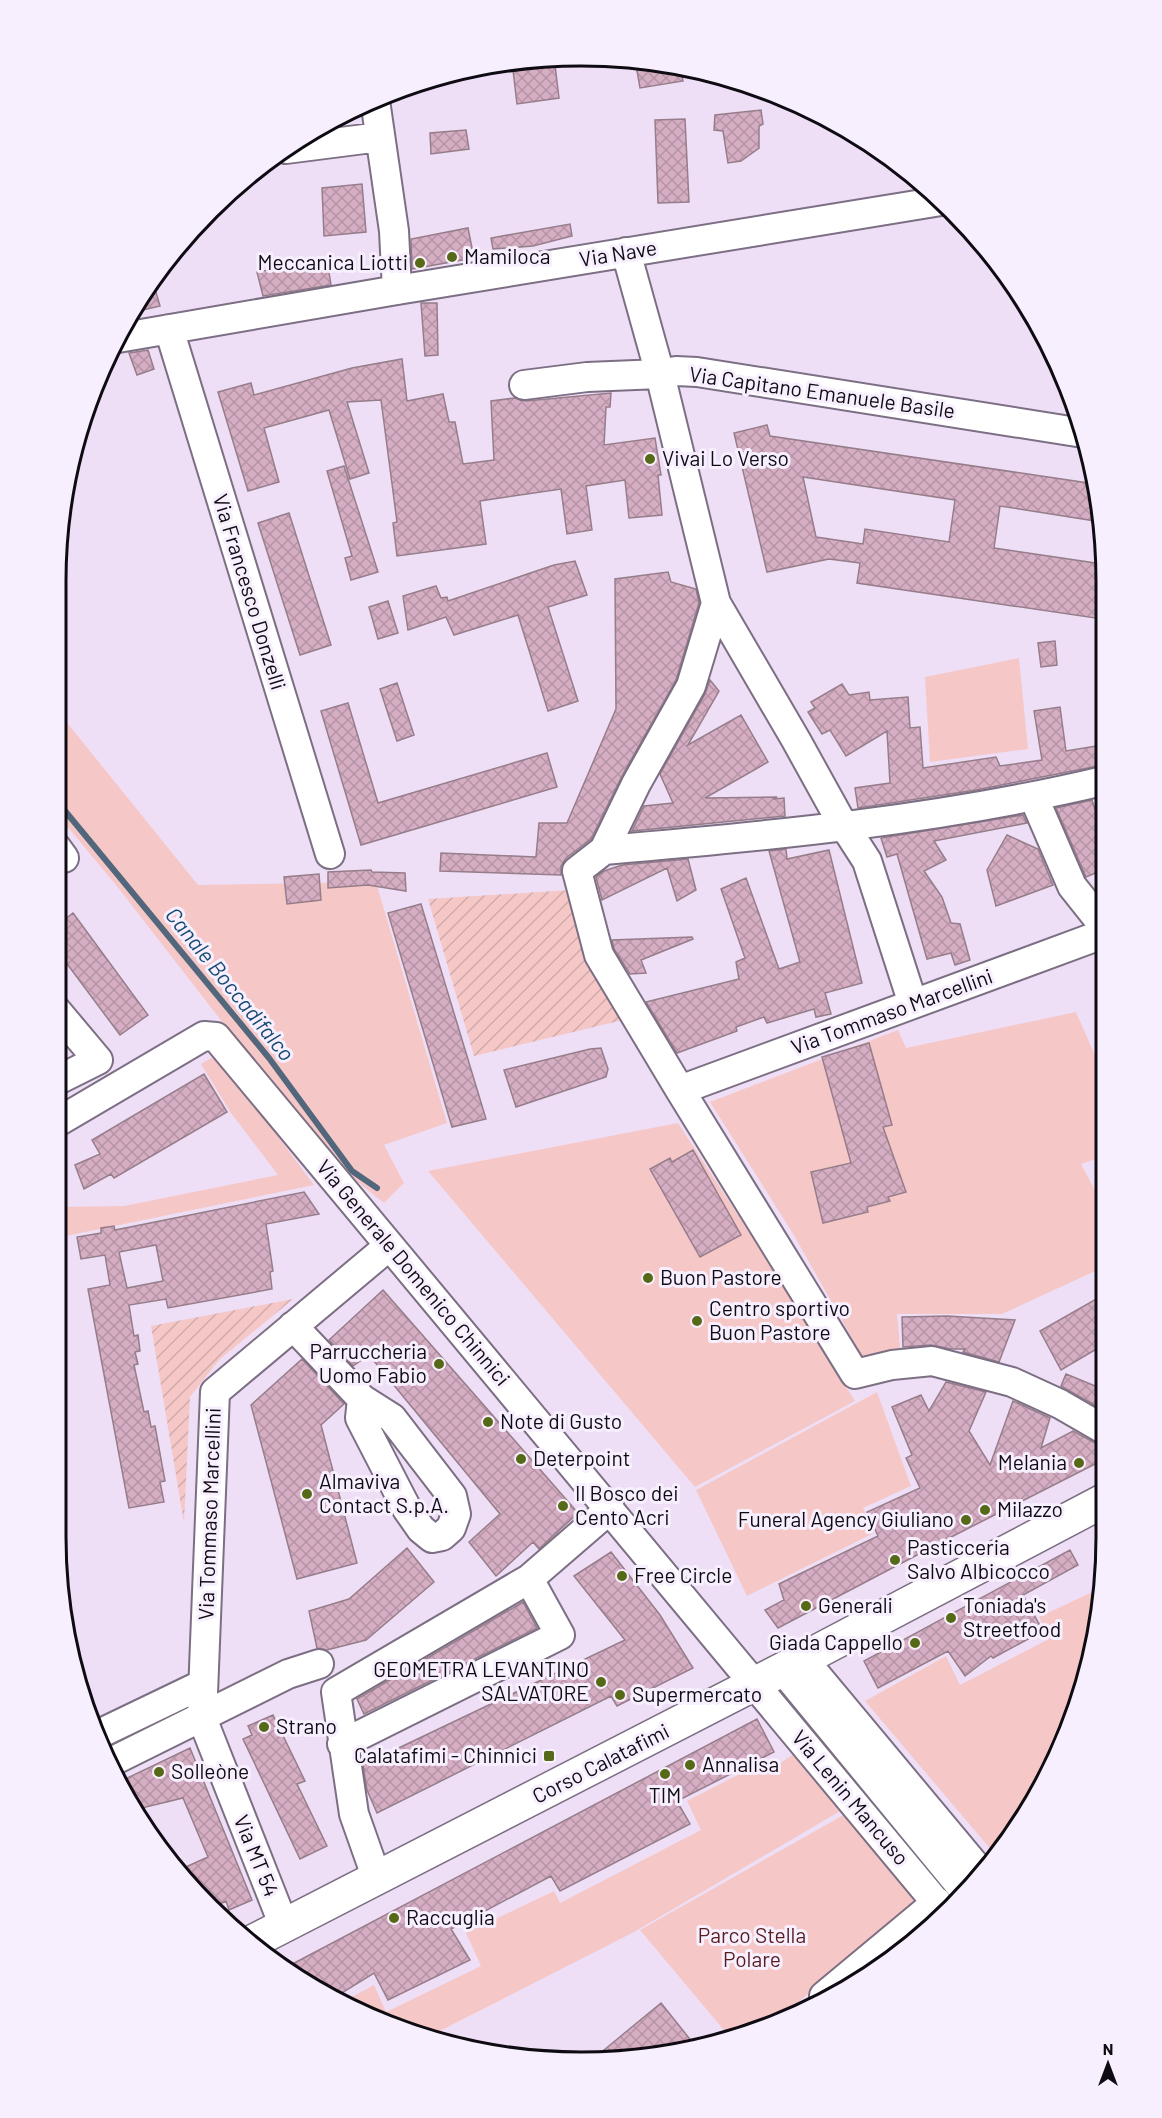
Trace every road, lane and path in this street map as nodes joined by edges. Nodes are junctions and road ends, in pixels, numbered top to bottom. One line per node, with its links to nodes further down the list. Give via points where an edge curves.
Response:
1 (376, 109): 2 (street)
2 (380, 137): 3 (street); 6 (street, via 394,231)
3 (305, 147)
4 (930, 203): 5 (street, Via Nave)
5 (626, 252): 6 (street, Via Nave); 9 (street)
6 (397, 290): 7 (street, Via Nave)
7 (169, 329): 8 (street, Via Nave); 17 (street, Via Francesco Donzelli)
8 (128, 336)
9 (660, 374): 10 (street, Via Capitano Emanuele Basile, via 587,376); 11 (street, Via Capitano Emanuele Basile, via 697,372); 12 (street)
10 (524, 385)
11 (1073, 431)
12 (716, 603): 15 (street); 16 (street, via 691,686)
13 (1096, 783): 14 (street)
14 (1034, 798): 15 (street); 18 (street, via 1072,886)
15 (844, 826): 16 (street); 20 (street, via 867,861)
16 (604, 850): 23 (street, via 577,871 600,955)
17 (330, 854)
18 (1096, 916)
19 (1096, 937): 20 (street, Via Tommaso Marcellini)
20 (913, 1004): 23 (street, Via Tommaso Marcellini)
21 (66, 1022): 22 (street, via 98,1060)
22 (66, 1076)
23 (680, 1090): 28 (street, via 855,1374 932,1361 1012,1382)
24 (66, 1117): 25 (street, Via Generale Domenico Chinnici, via 204,1036 216,1037)
25 (390, 1246): 26 (street, Via Tommaso Marcellini); 30 (street, Via Generale Domenico Chinnici)
26 (293, 1326): 27 (street); 34 (street, Via Tommaso Marcellini, via 215,1392)
27 (362, 1399)
28 (1096, 1425)
29 (1096, 1505): 33 (main road, Corso Calatafimi)
30 (610, 1509): 31 (street); 33 (street, Via Generale Domenico Chinnici)
31 (529, 1580): 37 (street, via 336,1692); 37 (street, via 560,1635)
32 (319, 1664): 35 (street, via 288,1674)
33 (781, 1671): 39 (street); 40 (main road, Corso Calatafimi); 41 (street, Via Lenin Mancuso); 42 (street, Via Lenin Mancuso)
34 (203, 1684): 35 (street, Via Tommaso Marcellini); 36 (street)
35 (202, 1718): 38 (street); 44 (street, Via MT 54)
36 (104, 1732)
37 (342, 1744): 40 (street, via 354,1814)
38 (116, 1759)
39 (976, 1867)
40 (377, 1879): 44 (main road, Corso Calatafimi)
41 (960, 1885)
42 (940, 1907)
43 (934, 1912): 46 (street)
44 (284, 1926): 45 (main road, Corso Calatafimi)
45 (258, 1939)
46 (853, 1973)

